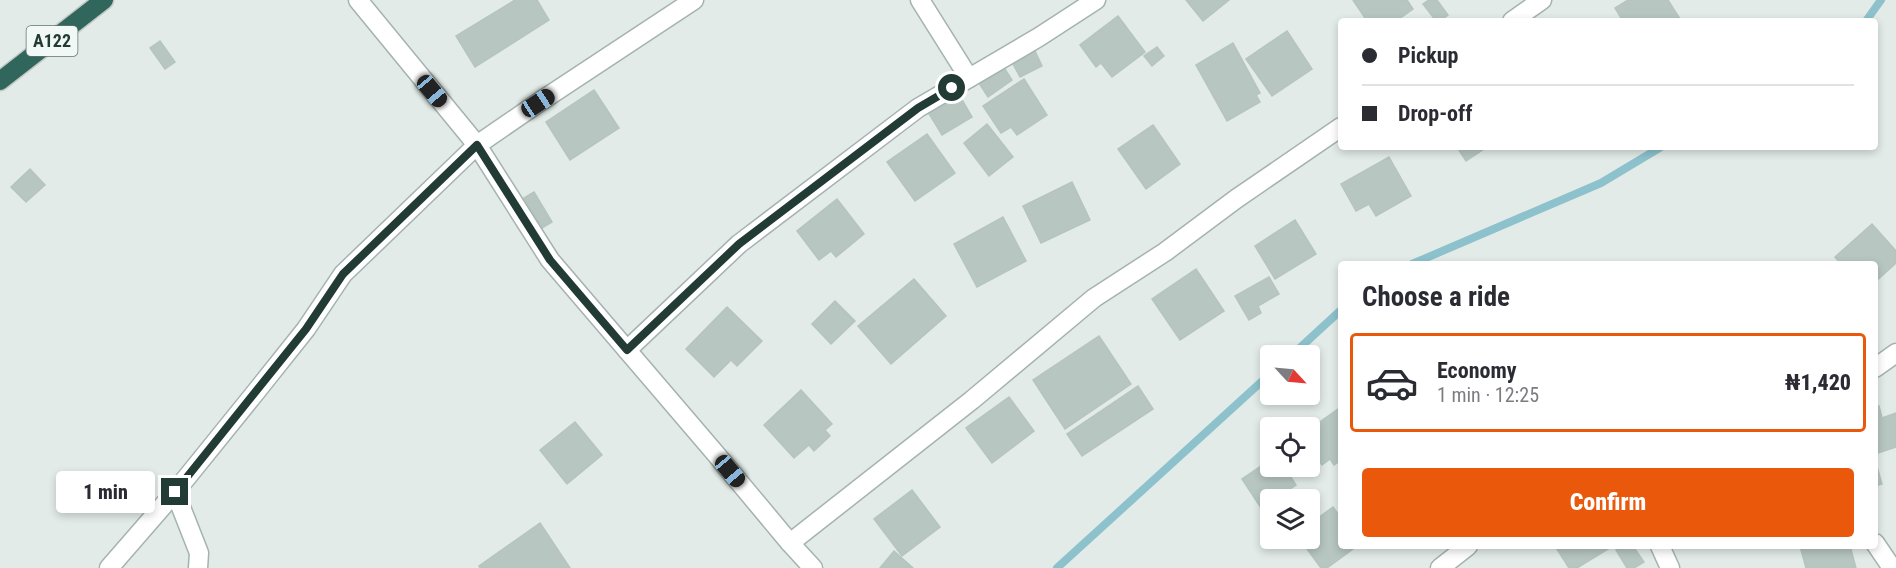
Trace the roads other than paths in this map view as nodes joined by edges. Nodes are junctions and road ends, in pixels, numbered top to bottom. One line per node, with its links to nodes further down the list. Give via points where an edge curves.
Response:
1 (104, 0): 9 (highway, A122)
2 (358, 0): 11 (street)
3 (694, 0): 11 (street)
4 (920, 0): 8 (street)
5 (1096, 0): 8 (street)
6 (1542, 0): 7 (street)
7 (1516, 18)
8 (969, 78): 12 (street, via 918,108 739,244)
9 (0, 81)
10 (1338, 129): 16 (street, via 1094,298)
11 (477, 145): 12 (street, via 550,260); 15 (street, via 343,274 306,329)
12 (627, 350): 16 (street)
13 (1896, 353): 14 (street)
14 (1878, 366)
15 (175, 492): 20 (street); 21 (street, via 199,553)
16 (790, 543): 22 (street)
17 (1878, 547): 25 (street)
18 (1464, 549): 23 (street)
19 (1661, 549): 24 (street)
20 (109, 568)
21 (198, 568)
22 (813, 568)
23 (1440, 568)
24 (1670, 568)
25 (1892, 568)

